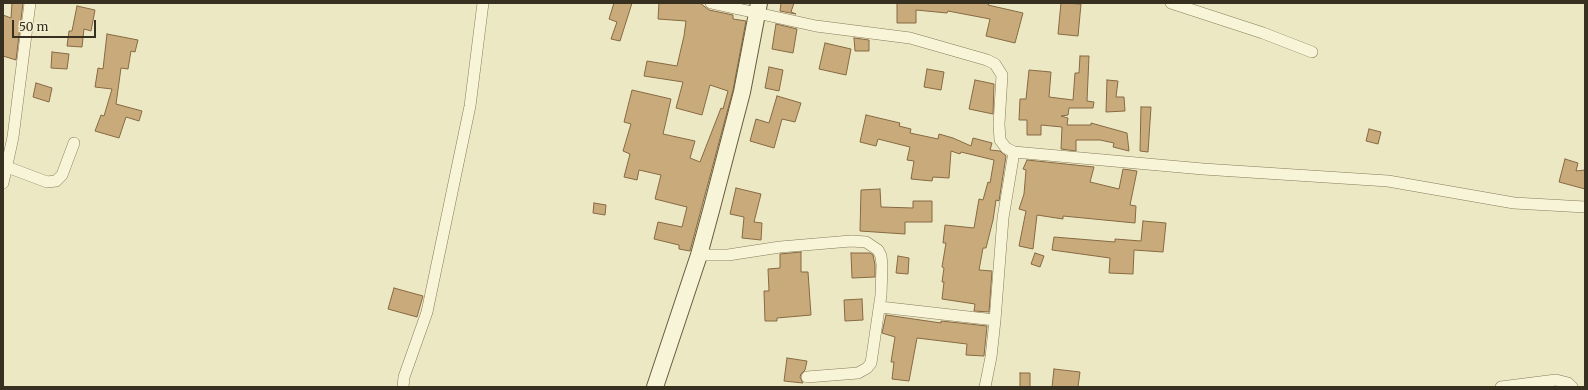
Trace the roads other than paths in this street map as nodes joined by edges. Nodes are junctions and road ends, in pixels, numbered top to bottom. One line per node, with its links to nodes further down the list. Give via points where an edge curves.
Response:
1 (30, 3): 9 (street, via 18,104)
2 (483, 3): 16 (street, via 470,106 427,312 404,377)
3 (711, 3): 5 (street)
4 (1171, 3): 6 (street)
5 (758, 8): 8 (street, via 816,26 910,38 988,60 995,64 1002,75 1000,140 1006,148); 12 (street, via 742,92)
6 (1312, 52)
7 (74, 144): 9 (street, via 62,175 56,181 47,182)
8 (1014, 152): 11 (street, via 1203,169 1388,181 1514,203); 14 (street, via 1003,218)
9 (7, 167): 10 (street)
10 (3, 183)
11 (1585, 207)
12 (699, 255): 13 (street, via 728,255 780,247 866,242 878,250 881,256); 17 (street)
13 (880, 307): 14 (street); 15 (street, via 871,363 867,368 858,373)
14 (995, 320): 18 (street)
15 (807, 377)
16 (403, 387)
17 (655, 387)
18 (985, 387)
19 (1501, 387): 20 (street, via 1556,380 1568,383)
20 (1572, 387)

